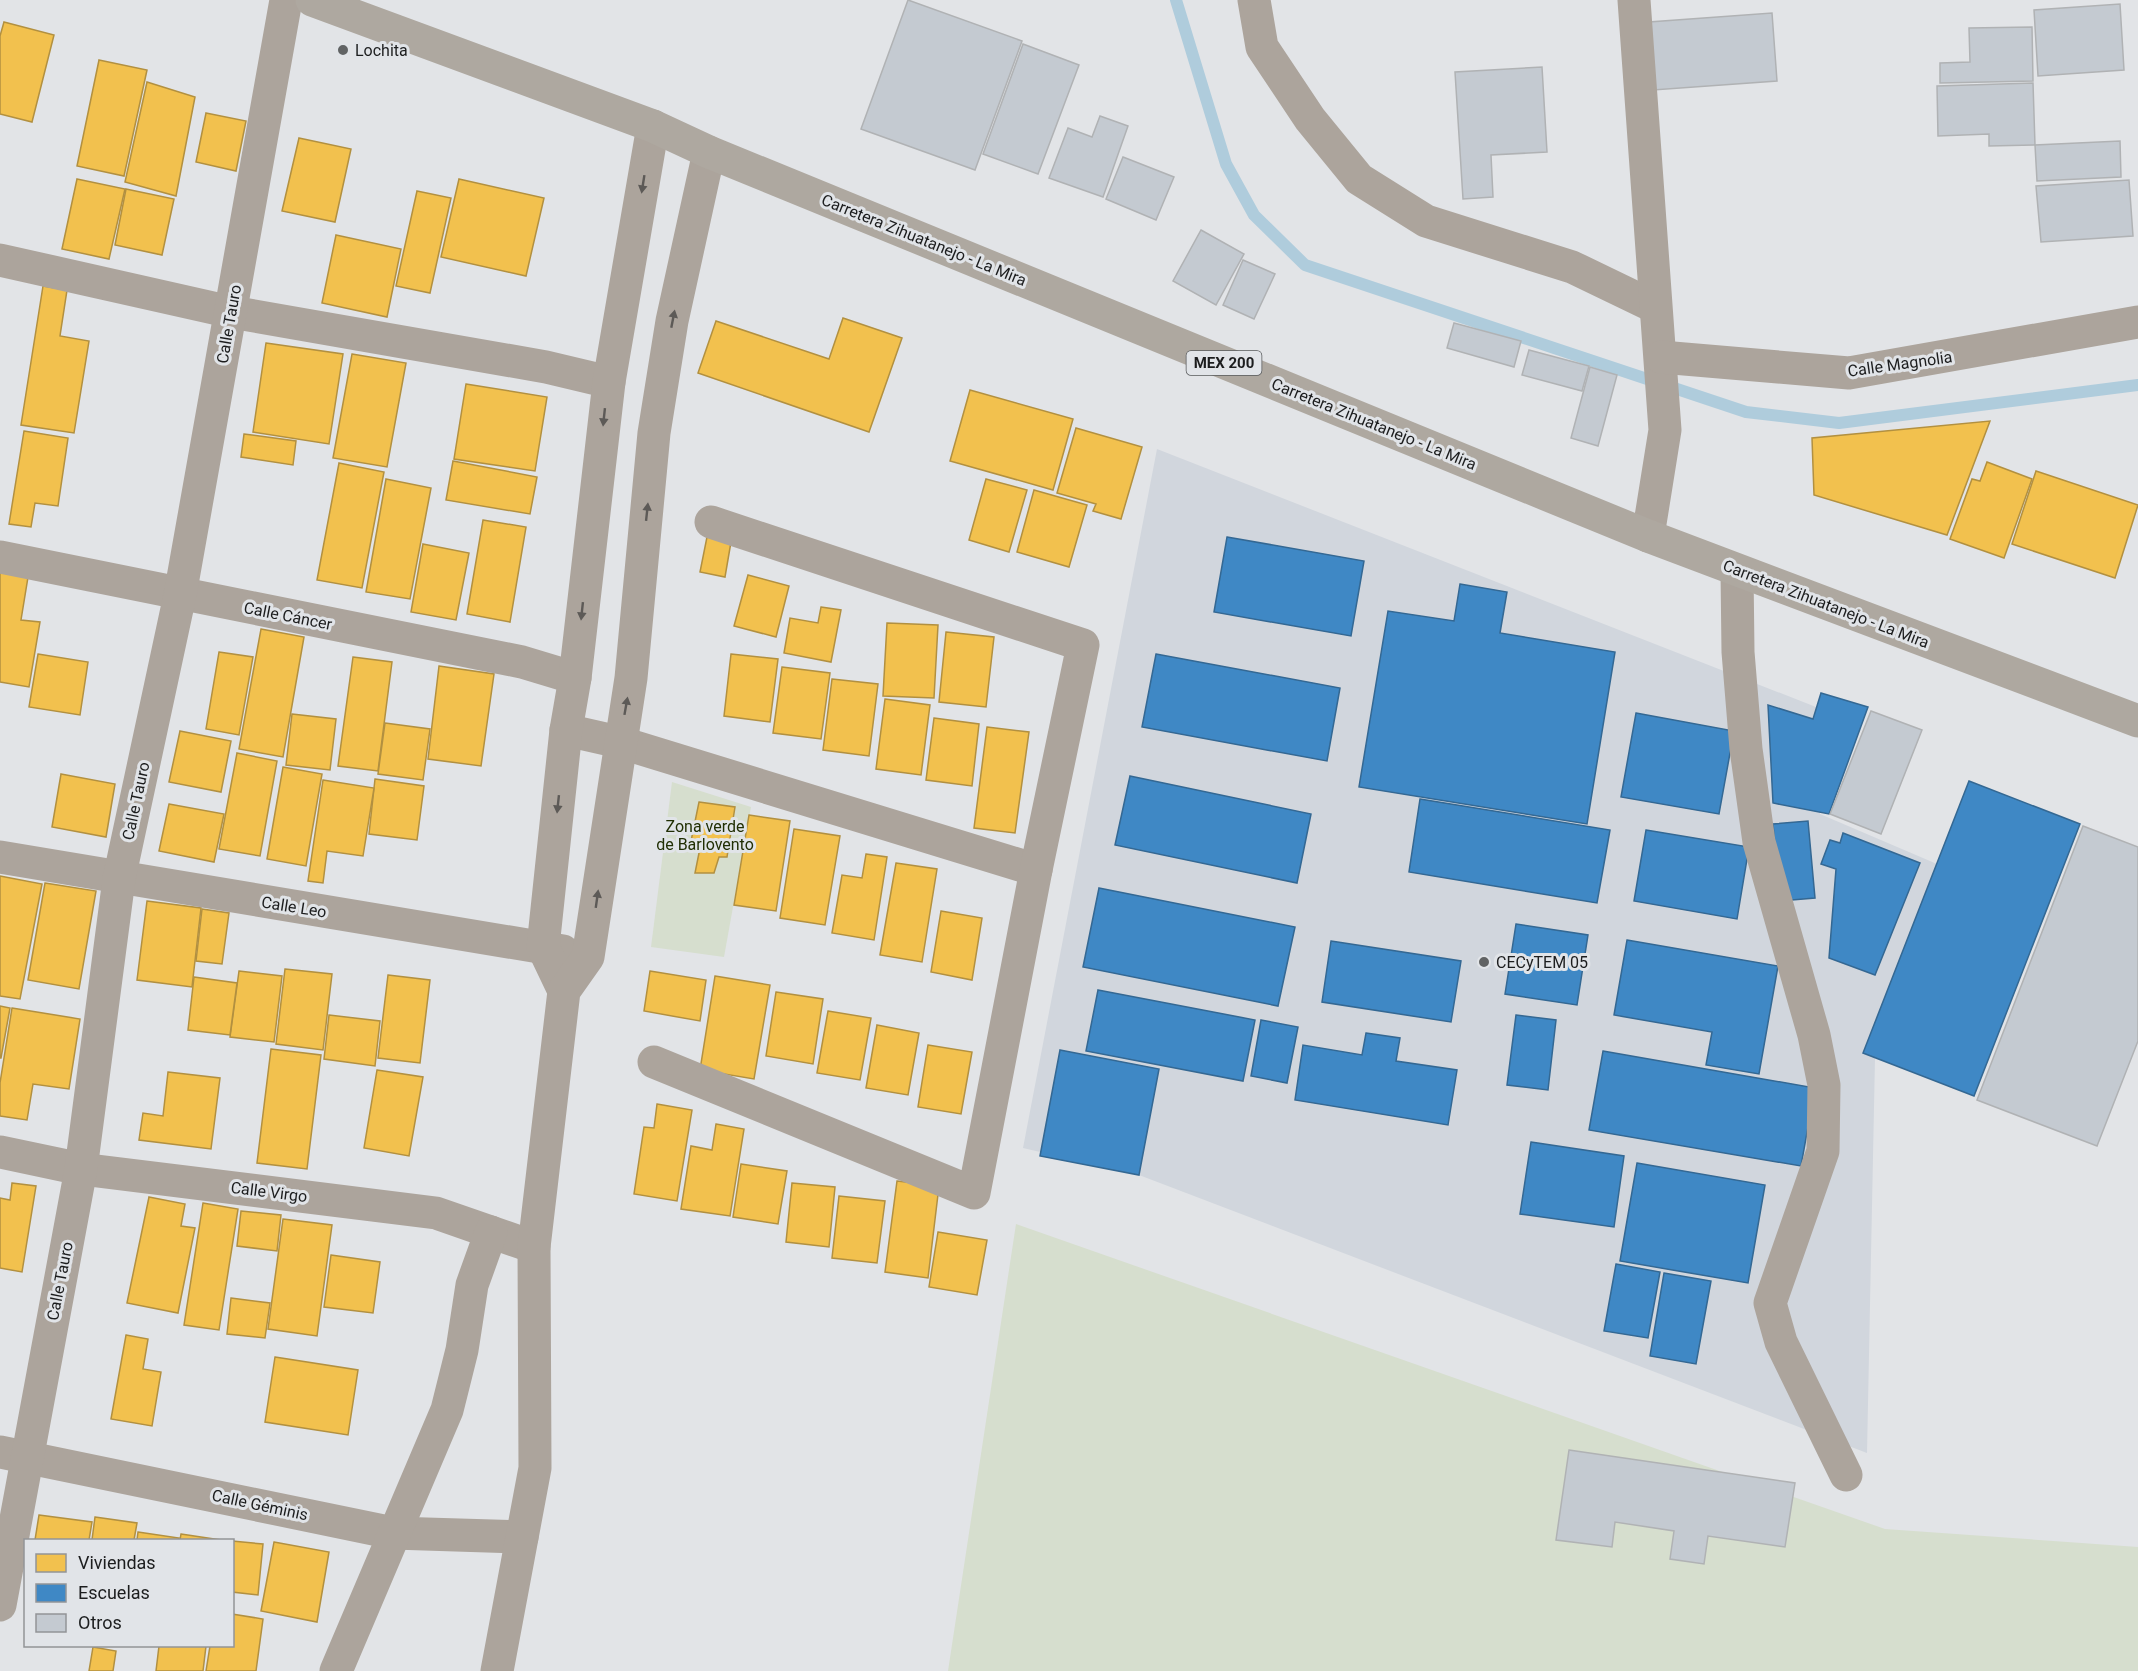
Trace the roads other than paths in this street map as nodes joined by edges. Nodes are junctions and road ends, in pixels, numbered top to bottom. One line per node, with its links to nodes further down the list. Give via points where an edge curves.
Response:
1 (286, 0): 9 (street, Calle Tauro)
2 (312, 0): 5 (highway, Carretera Zihuatanejo - La Mira / MEX 200)
3 (1254, 0): 8 (street, via 1262,47 1310,119 1359,179 1426,221 1572,267)
4 (1634, 0): 8 (street)
5 (653, 126): 6 (highway, Carretera Zihuatanejo - La Mira / MEX 200); 12 (street, one-way to 12)
6 (709, 152): 14 (highway, Carretera Zihuatanejo - La Mira / MEX 200); 21 (street, one-way to 6, via 631,678 654,433 672,321)
7 (0, 260): 9 (street)
8 (1655, 308): 11 (street)
9 (231, 312): 12 (street, via 546,367); 17 (street, Calle Tauro)
10 (2138, 322): 11 (street, Calle Magnolia, via 1849,373)
11 (1661, 362): 14 (street, via 1665,430)
12 (609, 382): 18 (street, one-way to 18)
13 (711, 522): 23 (street, via 1083,645)
14 (1648, 536): 16 (highway, Carretera Zihuatanejo - La Mira / MEX 200)
15 (0, 557): 17 (street, Calle Cáncer)
16 (1737, 571): 19 (highway, Carretera Zihuatanejo - La Mira / MEX 200); 34 (street, via 1738,652 1759,842 1815,1035 1824,1085 1823,1151 1770,1303 1781,1342)
17 (180, 595): 18 (street, Calle Cáncer, via 522,662); 24 (street, Calle Tauro)
18 (575, 678): 20 (street)
19 (2138, 721)
20 (566, 730): 21 (street); 25 (street, one-way to 25)
21 (619, 742): 23 (street); 26 (street, one-way to 21)
22 (0, 857): 24 (street, Calle Leo)
23 (1036, 870): 28 (street, via 974,1193)
24 (120, 879): 25 (street, Calle Leo); 30 (street, Calle Tauro)
25 (543, 947): 26 (street, Calle Leo); 27 (street)
26 (588, 957): 27 (street)
27 (564, 991): 32 (street)
28 (654, 1062)
29 (0, 1152): 30 (street, Calle Virgo)
30 (81, 1169): 31 (street, Calle Virgo, via 436,1213); 33 (street, Calle Tauro)
31 (491, 1232): 32 (street, Calle Virgo); 35 (street, via 472,1285 447,1410)
32 (534, 1247): 36 (street, via 535,1468)
33 (14, 1455): 35 (street, Calle Géminis); 37 (street, Calle Tauro)
34 (1846, 1475)
35 (393, 1533): 36 (street, Calle Géminis); 39 (street)
36 (522, 1537): 38 (street)
37 (0, 1605)
38 (508, 1615): 40 (street); 41 (street)
39 (336, 1671)
40 (497, 1671)
41 (519, 1671)

